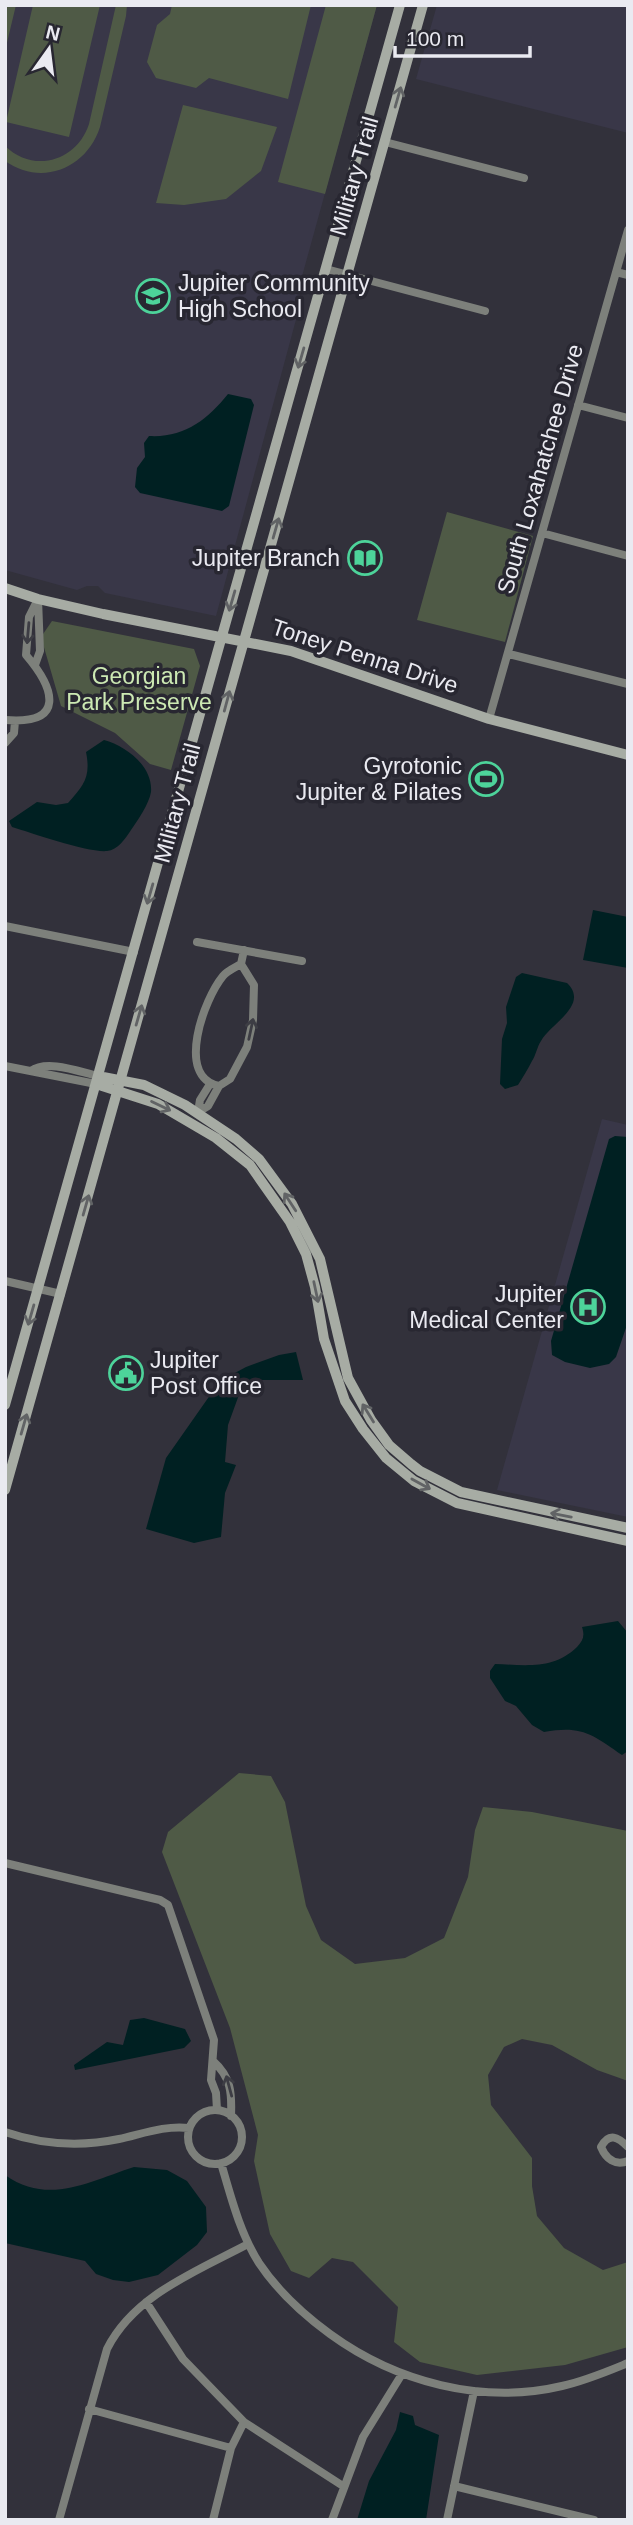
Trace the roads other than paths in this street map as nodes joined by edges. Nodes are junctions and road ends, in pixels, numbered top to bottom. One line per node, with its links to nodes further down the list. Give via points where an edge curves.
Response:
1 (400, 5): 6 (main road, Military Trail)
2 (423, 5): 3 (main road, Military Trail, one-way to 2)
3 (385, 142): 4 (street); 8 (main road, Military Trail)
4 (524, 178)
5 (628, 230): 7 (street, South Loxahatchee Drive)
6 (326, 269): 8 (street); 17 (main road, Military Trail, one-way to 17)
7 (616, 272): 9 (street); 11 (street, South Loxahatchee Drive)
8 (348, 275): 10 (street); 18 (main road, Military Trail, one-way to 8)
9 (628, 275)
10 (485, 311)
11 (578, 405): 12 (street); 13 (street, South Loxahatchee Drive)
12 (628, 418)
13 (542, 533): 14 (street); 19 (street, South Loxahatchee Drive)
14 (628, 556)
15 (5, 588): 16 (main road, Toney Penna Drive)
16 (38, 599): 17 (main road, Toney Penna Drive); 23 (street, via 40,651 35,666 49,692 47,709 35,720)
17 (221, 639): 18 (main road, Toney Penna Drive); 29 (main road, Military Trail, one-way to 29)
18 (244, 641): 21 (main road, Toney Penna Drive, via 314,658); 34 (main road, Military Trail, one-way to 18)
19 (509, 654): 20 (street); 21 (street, South Loxahatchee Drive)
20 (628, 684)
21 (489, 719): 25 (main road, Toney Penna Drive)
22 (5, 720): 23 (street)
23 (15, 721): 24 (street, via 14,733)
24 (5, 743)
25 (628, 755)
26 (5, 926): 29 (street)
27 (197, 942): 28 (street)
28 (244, 950): 30 (street); 31 (street)
29 (134, 952): 33 (main road, Military Trail)
30 (302, 961)
31 (241, 964): 35 (street, one-way to 31, via 230,1079 247,1047 253,1020 254,985); 35 (street, via 224,974 200,1018 199,1063 204,1079)
32 (5, 1066): 33 (street)
33 (97, 1080): 34 (main road); 38 (main road, Military Trail)
34 (118, 1085): 36 (main road, via 144,1085); 39 (main road, Military Trail, one-way to 34); 43 (main road, one-way to 43, via 216,1138 250,1166 265,1186 306,1254 324,1339 345,1401 386,1458 414,1481 457,1503)
35 (215, 1085): 36 (street, via 208,1106)
36 (198, 1112): 42 (main road, one-way to 36, via 461,1492 420,1471 389,1445 348,1378 320,1259 292,1204 259,1159)
37 (5, 1281): 38 (street)
38 (38, 1289): 39 (street); 40 (main road, Military Trail, one-way to 40)
39 (61, 1294): 41 (main road, Military Trail, one-way to 39)
40 (5, 1405)
41 (5, 1490)
42 (628, 1528)
43 (628, 1541)
44 (5, 1863): 45 (street, via 168,1905 214,2040)
45 (213, 2061): 46 (street, via 211,2080); 47 (street, one-way to 45, via 229,2081)
46 (217, 2110): 47 (street); 48 (street, via 199,2115)
47 (231, 2116): 52 (street, via 240,2129 240,2146)
48 (189, 2128): 49 (street, via 175,2126 79,2145); 52 (street, via 192,2152 206,2162)
49 (5, 2132)
50 (628, 2147): 51 (street, via 611,2137 601,2147 611,2161)
51 (628, 2161)
52 (221, 2163): 53 (street)
53 (248, 2244): 54 (street); 56 (street, via 280,2289 313,2321 346,2346)
54 (146, 2302): 58 (street, via 115,2333); 59 (street, via 183,2359)
55 (628, 2363): 57 (street, via 561,2386)
56 (402, 2374): 57 (street); 61 (street, via 363,2437)
57 (474, 2391): 62 (street)
58 (89, 2409): 60 (street); 63 (street)
59 (244, 2422): 60 (street); 61 (street)
60 (231, 2448): 64 (street)
61 (343, 2486): 65 (street)
62 (454, 2486): 66 (street); 67 (street)
63 (59, 2520)
64 (213, 2520)
65 (332, 2520)
66 (447, 2520)
67 (594, 2520)

